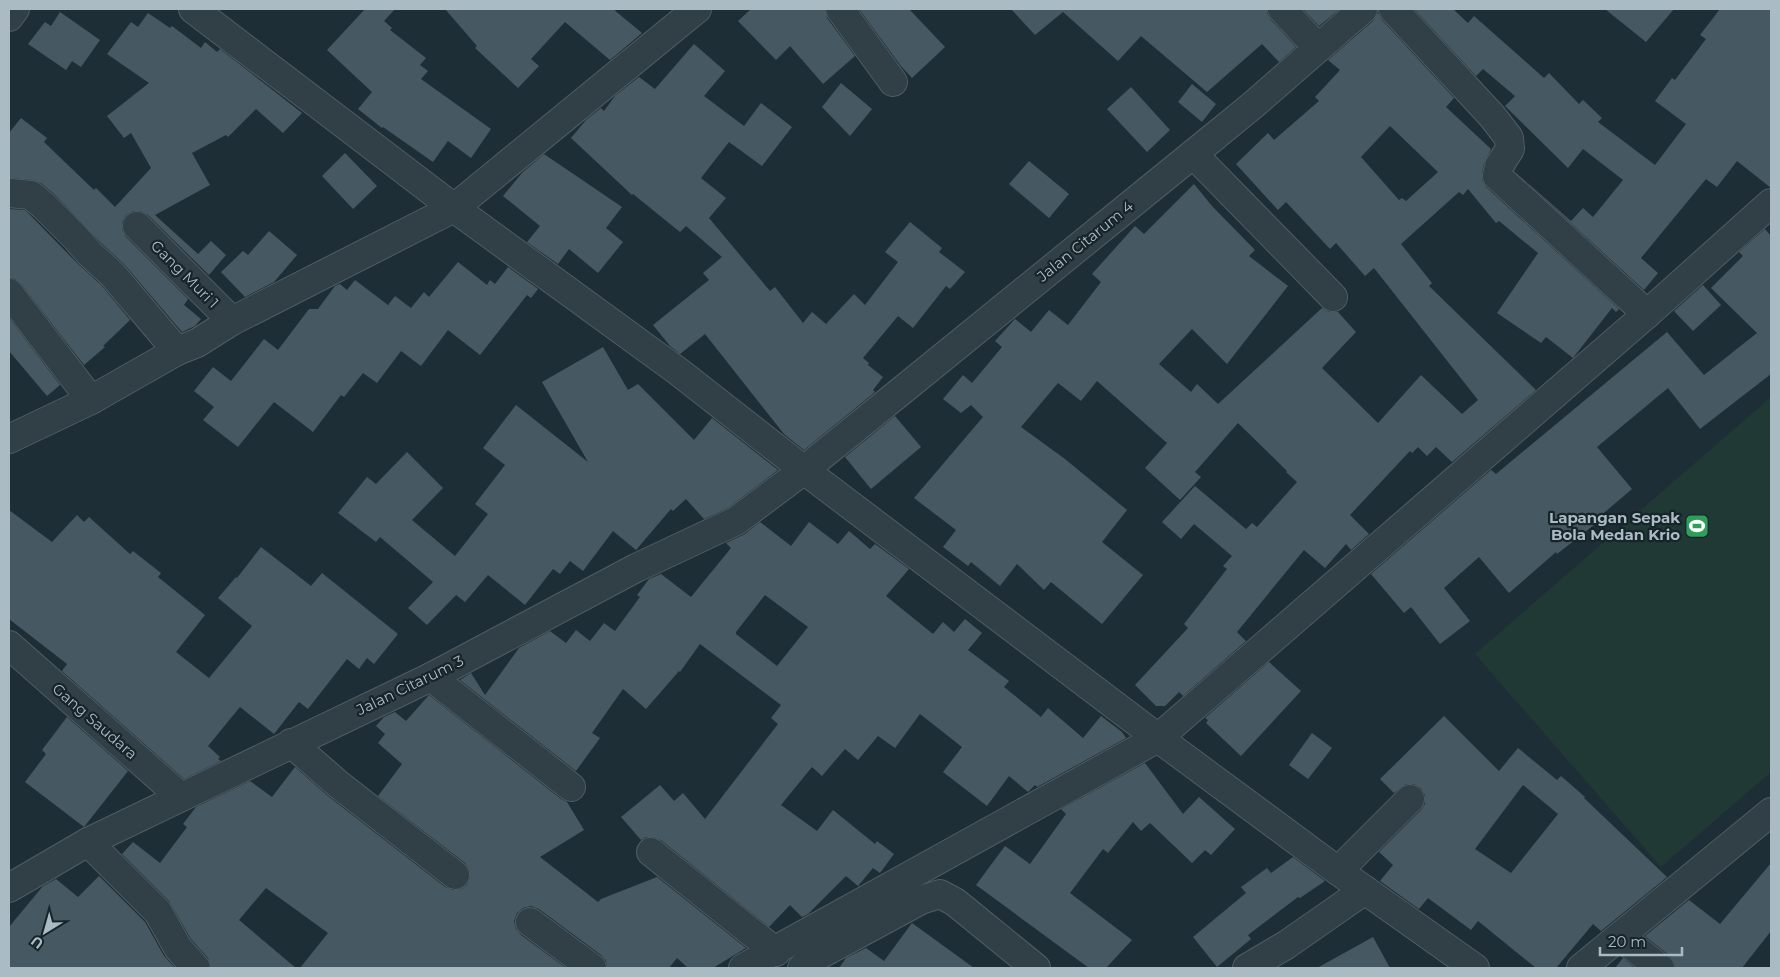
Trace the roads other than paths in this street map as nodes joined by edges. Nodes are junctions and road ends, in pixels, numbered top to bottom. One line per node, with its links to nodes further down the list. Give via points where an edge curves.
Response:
1 (15, 9): 8 (street)
2 (194, 9): 14 (street)
3 (697, 9): 14 (street)
4 (840, 9): 10 (street)
5 (1282, 9): 9 (street)
6 (1362, 9): 9 (street, Jalan Citarum 4)
7 (1392, 9): 18 (street, via 1509,138 1510,150 1499,166 1497,176)
8 (9, 17)
9 (1318, 48): 11 (street, Jalan Citarum 4)
10 (893, 82)
11 (1193, 154): 17 (street); 23 (street, Jalan Citarum 4)
12 (9, 193): 20 (street, via 31,195 49,211 112,274)
13 (1771, 203): 18 (street)
14 (454, 208): 19 (street); 23 (street, via 680,372)
15 (137, 226): 19 (street, Gang Muri 1)
16 (9, 293): 21 (street)
17 (1333, 297)
18 (1647, 314): 26 (street)
19 (232, 321): 20 (street, via 197,343)
20 (177, 351): 21 (street)
21 (91, 400): 22 (street)
22 (9, 439)
23 (804, 470): 25 (street, Jalan Citarum 3, via 736,521 636,568); 26 (street)
24 (9, 645): 29 (street, Gang Saudara)
25 (431, 677): 27 (street, Jalan Citarum 3); 28 (street)
26 (1158, 738): 34 (street); 40 (street)
27 (291, 743): 29 (street, Jalan Citarum 3); 35 (street, via 338,784)
28 (571, 787)
29 (181, 797): 32 (street, Jalan Citarum 3)
30 (1410, 799): 34 (street)
31 (1771, 812): 39 (street)
32 (88, 842): 36 (street, Jalan Citarum 3); 41 (street, via 158,912 178,948)
33 (651, 852): 40 (street)
34 (1338, 871): 37 (street)
35 (455, 874)
36 (9, 888)
37 (1365, 890): 46 (street); 47 (street)
38 (530, 922): 42 (street)
39 (1621, 937): 48 (street); 49 (street)
40 (776, 952): 43 (street)
41 (196, 968)
42 (592, 968)
43 (743, 968)
44 (802, 968): 45 (street, via 810,960 922,900 940,894 955,902)
45 (1036, 968)
46 (1247, 968)
47 (1476, 968)
48 (1581, 968)
49 (1660, 968)

